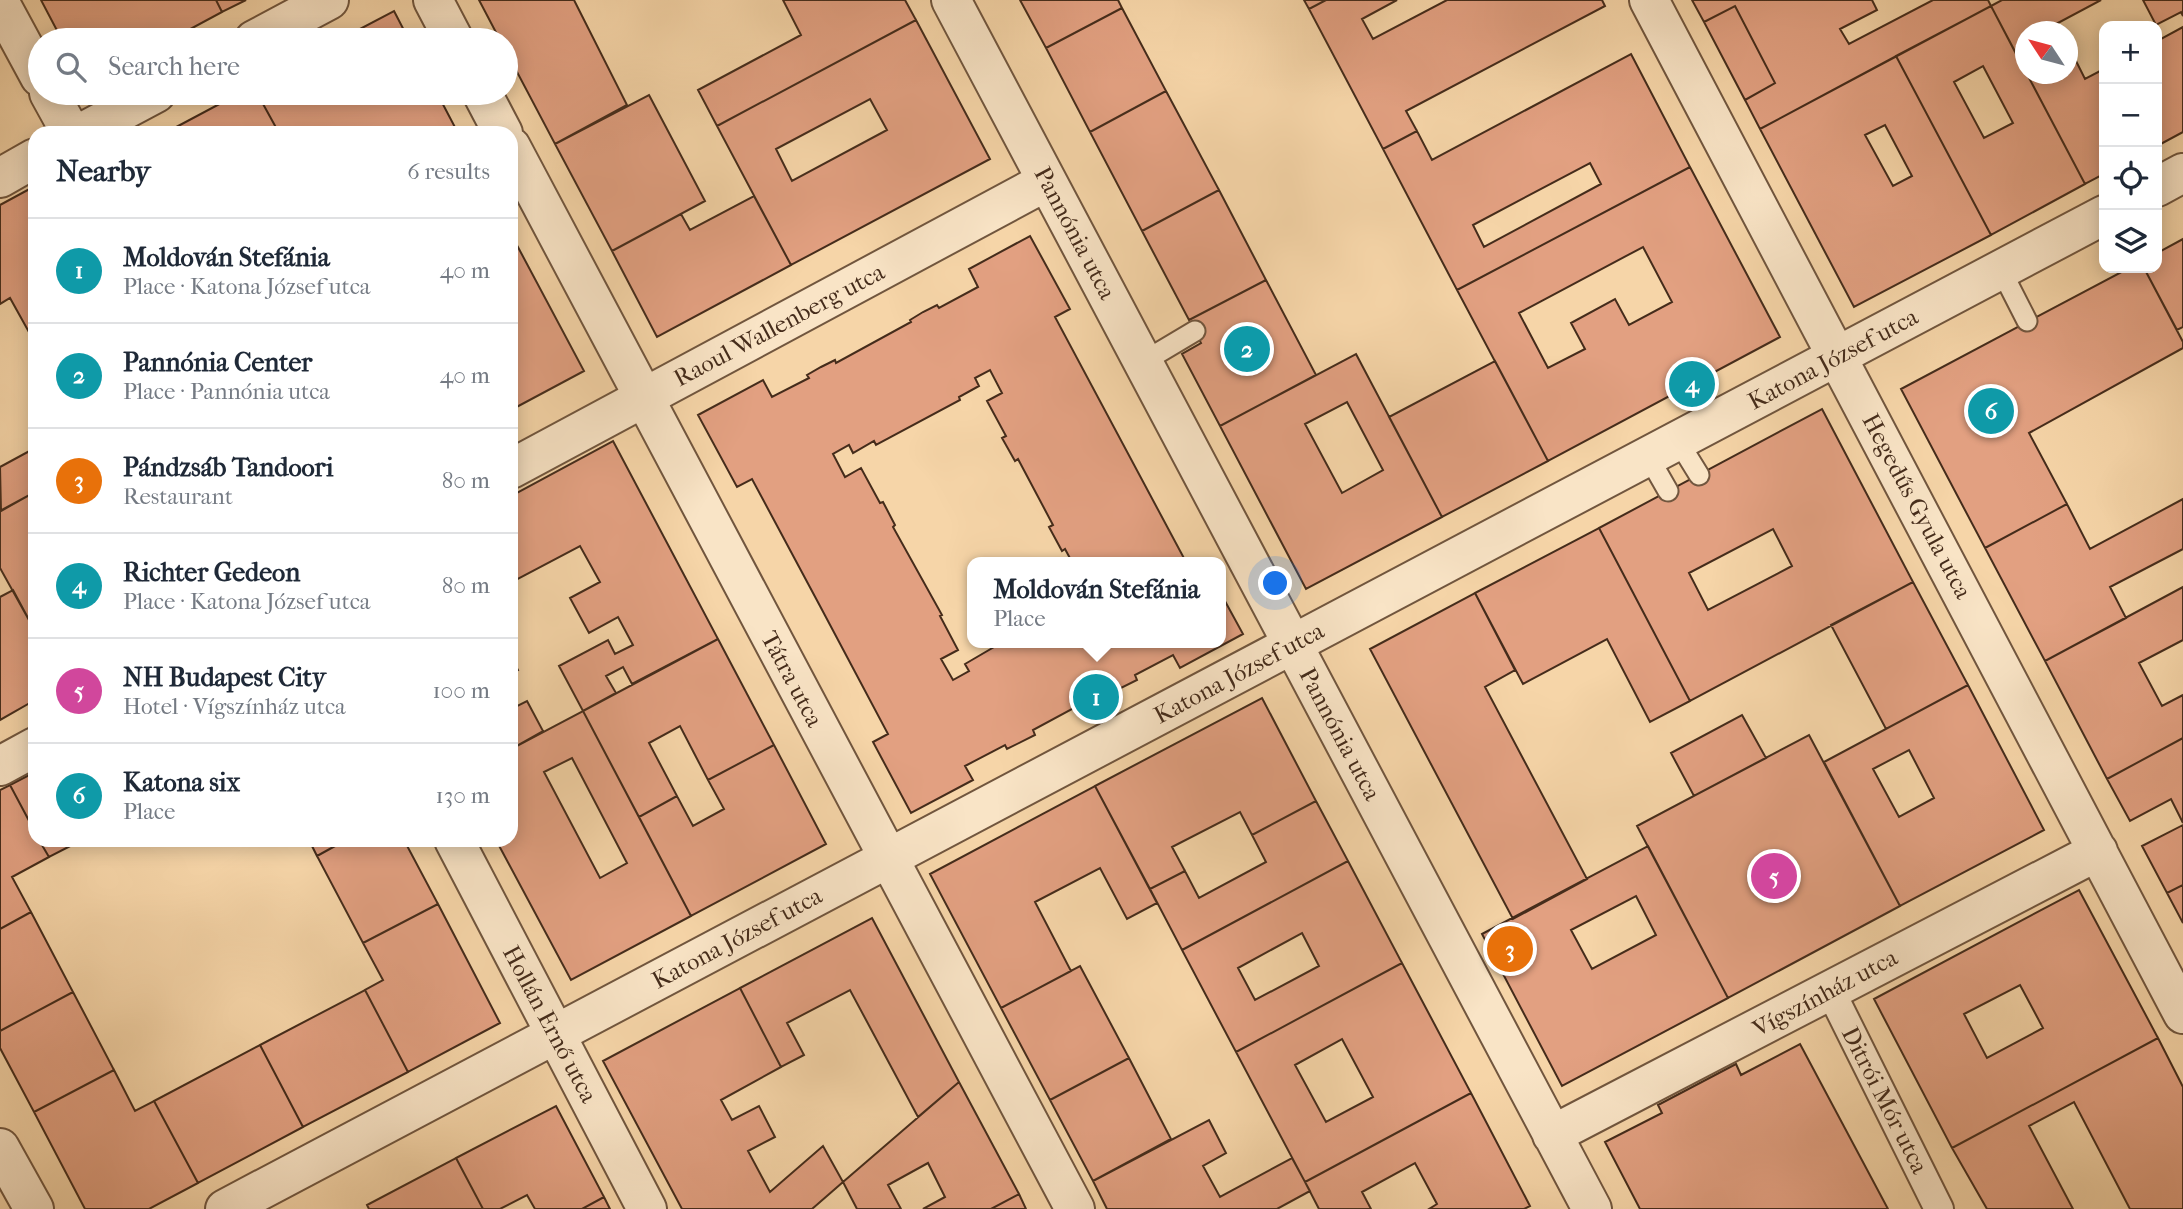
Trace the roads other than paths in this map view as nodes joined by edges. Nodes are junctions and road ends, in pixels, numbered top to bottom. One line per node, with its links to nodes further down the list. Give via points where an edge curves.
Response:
1 (329, 0): 6 (street)
2 (433, 0): 7 (street)
3 (951, 0): 19 (street, Pannónia utca)
4 (1649, 0): 25 (street, Hegedűs Gyula utca)
5 (0, 3): 8 (street)
6 (276, 28)
7 (448, 28)
8 (28, 55)
9 (56, 105): 12 (street)
10 (134, 105): 13 (street)
11 (488, 105): 14 (street)
12 (67, 126)
13 (94, 126)
14 (499, 126)
15 (518, 161): 27 (street, Tátra utca)
16 (28, 162): 18 (street)
17 (2183, 173): 20 (street)
18 (0, 178)
19 (1047, 181): 26 (street, Pannónia utca); 27 (street, Raoul Wallenberg utca)
20 (2162, 184)
21 (2099, 218): 22 (street, Katona József utca)
22 (2001, 270): 23 (lane); 25 (street, Katona József utca)
23 (2027, 321)
24 (1195, 331): 26 (lane)
25 (1838, 356): 28 (street, Katona József utca); 36 (street, Hegedűs Gyula utca)
26 (1143, 362): 32 (street, Pannónia utca)
27 (643, 398): 29 (street, Raoul Wallenberg utca); 37 (street, Tátra utca)
28 (1663, 448): 30 (lane); 31 (lane); 32 (street, Katona József utca)
29 (518, 465)
30 (1699, 475)
31 (1668, 491)
32 (1293, 644): 37 (street, Katona József utca); 41 (street, Pannónia utca)
33 (28, 751): 34 (street)
34 (0, 766)
35 (458, 847): 40 (street, Hollán Ernő utca)
36 (2098, 850): 38 (street, Vígszínház utca); 39 (street, Hegedűs Gyula utca)
37 (887, 859): 40 (street, Katona József utca); 46 (street, Tátra utca)
38 (1830, 990): 41 (street, Vígszínház utca); 48 (street, Ditrói Mór utca)
39 (2183, 1014)
40 (556, 1034): 44 (street, Katona József utca); 45 (street, Hollán Ernő utca)
41 (1552, 1135): 47 (street, Pannónia utca)
42 (0, 1148): 43 (street)
43 (34, 1209)
44 (225, 1209)
45 (647, 1209)
46 (1075, 1209)
47 (1592, 1209)
48 (1939, 1209)

